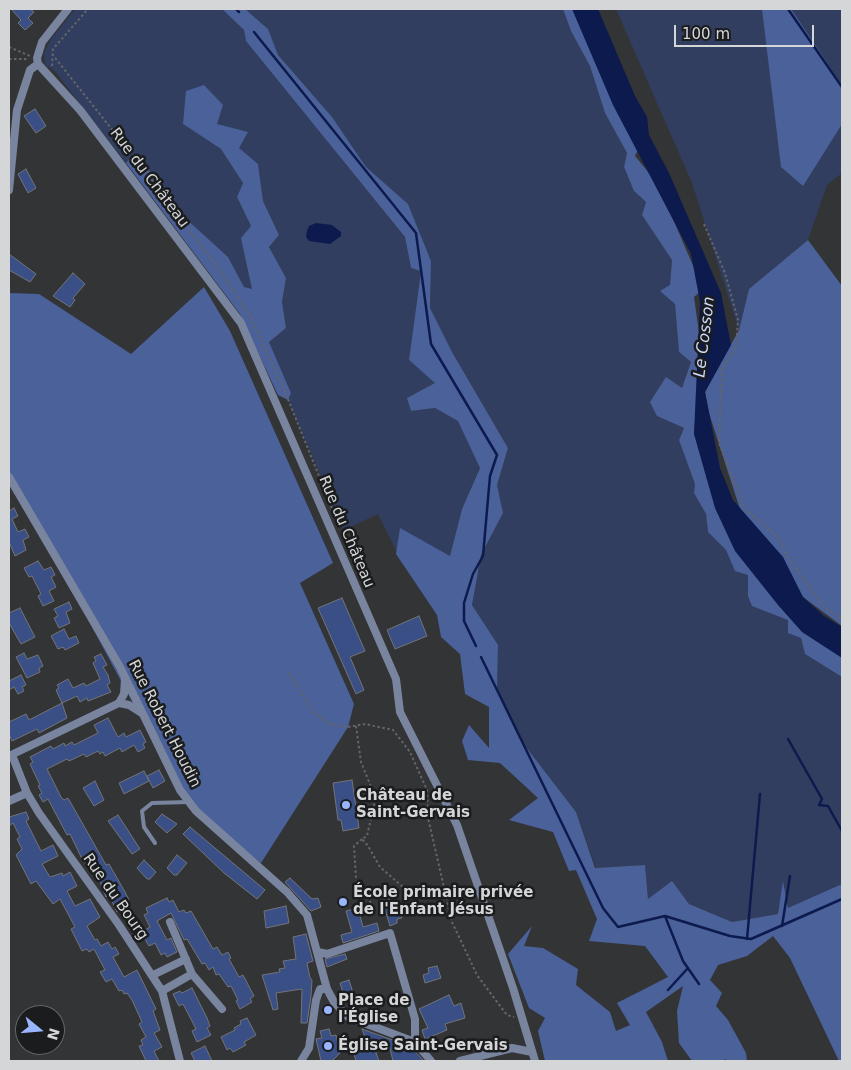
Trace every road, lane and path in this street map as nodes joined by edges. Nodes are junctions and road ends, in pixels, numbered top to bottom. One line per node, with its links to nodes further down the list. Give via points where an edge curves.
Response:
1 (68, 9): 5 (street, via 42,42)
2 (88, 9): 6 (path, via 53,49)
3 (9, 47): 5 (path)
4 (9, 59): 5 (path)
5 (37, 61): 6 (street, Rue du Château); 7 (street, via 30,70 17,110)
6 (54, 81): 32 (street, Rue du Château, via 80,110 241,323 396,678 400,712 457,825)
7 (9, 190)
8 (704, 224): 10 (path, via 725,273 738,320 736,347 722,369 719,443 745,508 779,538 787,556 825,608)
9 (9, 477): 12 (street, Rue Robert Houdin)
10 (842, 619)
11 (288, 672): 15 (path, via 314,713 329,724)
12 (125, 679): 13 (street, via 124,694); 14 (street, Rue Robert Houdin)
13 (119, 703): 14 (street); 16 (street)
14 (144, 714): 19 (street, Rue Robert Houdin, via 180,790)
15 (356, 726): 20 (path, via 361,762 372,789 374,805 367,836); 32 (path, via 365,724 393,730 410,752 427,790 428,818 452,922 477,975 507,1015)
16 (10, 755): 17 (street, Rue du Bourg)
17 (27, 793): 18 (street); 28 (street, Rue du Bourg)
18 (9, 800)
19 (189, 802): 21 (lane, via 152,803 142,811 144,827); 25 (street, Rue Robert Houdin, via 196,812 287,892 307,915)
20 (362, 840): 22 (path, via 380,867); 23 (path, via 354,846 356,880 372,904)
21 (156, 843)
22 (411, 894)
23 (374, 915)
24 (170, 922): 26 (street)
25 (318, 952): 29 (street, Rue Robert Houdin); 33 (street, via 327,954 390,933 415,1019)
26 (186, 958): 27 (street); 28 (street)
27 (192, 974): 30 (street); 31 (street)
28 (153, 975): 30 (street, Rue du Bourg)
29 (327, 989): 33 (street, via 348,1017); 36 (street, via 320,989 316,1000 309,1048)
30 (162, 991): 35 (street, Rue du Bourg)
31 (222, 1009)
32 (523, 1020): 34 (street, Rue du Château)
33 (415, 1042): 37 (street)
34 (532, 1052): 38 (street, via 512,1048); 39 (street, Rue du Château)
35 (180, 1061)
36 (301, 1061)
37 (431, 1061)
38 (460, 1061)
39 (535, 1061)

